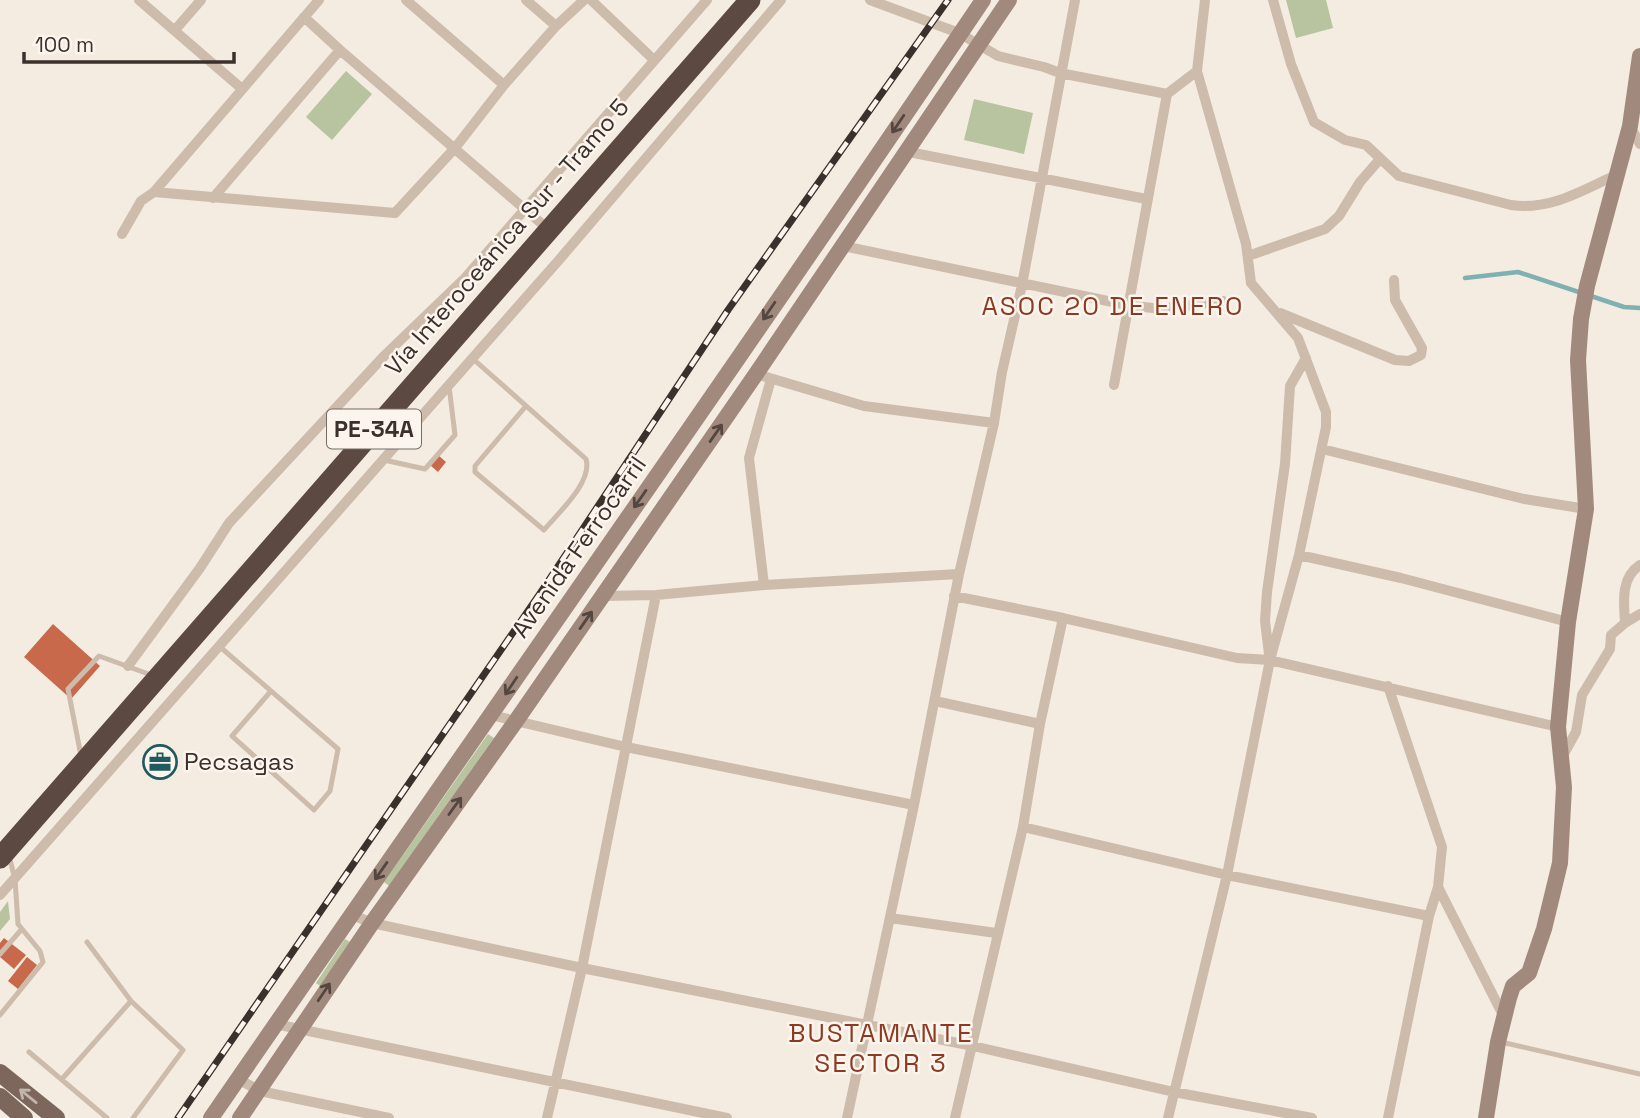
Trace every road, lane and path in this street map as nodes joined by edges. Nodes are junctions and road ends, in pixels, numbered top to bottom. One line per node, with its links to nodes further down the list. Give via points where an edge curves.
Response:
1 (139, 0): 19 (street)
2 (201, 0): 19 (street)
3 (319, 0): 17 (street)
4 (406, 0): 27 (street)
5 (526, 0): 18 (street)
6 (584, 0): 18 (street)
7 (591, 0): 24 (street)
8 (707, 0): 24 (street)
9 (750, 0): 41 (highway, Vía Interoceánica Sur - Tramo 5 / PE-34A)
10 (781, 0): 50 (street)
11 (870, 0): 20 (street)
12 (983, 0): 20 (main road, Avenida Ferrocarril)
13 (1009, 0): 21 (main road, Avenida Ferrocarril)
14 (1075, 0): 26 (street)
15 (1205, 0): 25 (street)
16 (1273, 0): 34 (street, via 1314,122 1345,140 1366,145)
17 (304, 17): 22 (street); 28 (street)
18 (556, 26): 27 (street)
19 (175, 30): 28 (street)
20 (959, 33): 21 (street); 78 (main road, Avenida Ferrocarril, one-way to 78)
21 (978, 46): 26 (street); 33 (main road, Avenida Ferrocarril)
22 (340, 50): 32 (street); 38 (street)
23 (1640, 56): 30 (main road)
24 (654, 60): 40 (street)
25 (1198, 71): 29 (street); 44 (street)
26 (1060, 73): 29 (street); 36 (street)
27 (504, 85): 32 (street)
28 (241, 88): 37 (street)
29 (1167, 94): 39 (street)
30 (1630, 125): 31 (street); 35 (main road)
31 (1640, 144)
32 (455, 148): 38 (street, via 395,213); 40 (street)
33 (909, 152): 36 (street); 43 (main road, Avenida Ferrocarril)
34 (1380, 159): 35 (street, via 1399,176 1529,208 1564,199); 44 (street, via 1325,229)
35 (1618, 174): 59 (main road, via 1581,319 1578,360)
36 (1040, 178): 39 (street); 46 (street)
37 (154, 192): 38 (street); 42 (street, via 141,201)
38 (213, 198)
39 (1146, 199): 48 (street)
40 (523, 209): 41 (street); 73 (street, via 465,278 385,355 229,523)
41 (548, 229): 74 (highway, Vía Interoceánica Sur - Tramo 5 / PE-34A)
42 (122, 234)
43 (843, 246): 46 (street); 52 (main road, Avenida Ferrocarril)
44 (1248, 256): 49 (street, via 1251,283)
45 (1394, 280): 49 (street, via 1395,300 1422,348 1416,359 1395,359)
46 (1022, 285): 48 (street); 56 (street)
47 (1223, 301): 48 (street, via 1161,309)
48 (1127, 305): 54 (street)
49 (1276, 312): 51 (street, via 1298,338)
50 (471, 358): 53 (street); 55 (lane)
51 (1306, 358): 57 (street, via 1326,412); 72 (street, via 1290,386 1285,464 1265,611)
52 (764, 377): 56 (street, via 864,406); 63 (street, via 749,458); 65 (main road, Avenida Ferrocarril, one-way to 52)
53 (449, 383): 58 (street); 58 (lane, via 455,436 425,469)
54 (1114, 385)
55 (526, 406): 55 (lane, via 586,459 589,467 585,480 544,530 475,472)
56 (994, 423): 62 (street)
57 (1322, 449): 59 (street, via 1524,499); 60 (street)
58 (384, 460): 71 (street)
59 (1586, 509): 69 (main road)
60 (1299, 555): 69 (street); 72 (street)
61 (1640, 565): 70 (street, via 1626,581)
62 (959, 574): 63 (street); 66 (street)
63 (764, 585): 64 (street)
64 (656, 594): 65 (street); 82 (street)
65 (603, 596): 79 (main road, Avenida Ferrocarril, one-way to 65)
66 (954, 596): 68 (street); 77 (street)
67 (1640, 614): 70 (street)
68 (1063, 618): 72 (street, via 1237,659); 80 (street)
69 (1568, 622): 81 (main road)
70 (1625, 623): 83 (street, via 1611,635 1610,649 1582,695 1576,732)
71 (219, 646): 76 (lane); 89 (street)
72 (1270, 660): 75 (street); 88 (street)
73 (128, 666): 74 (lane); 84 (lane, via 99,656 68,689)
74 (157, 677): 84 (highway, Vía Interoceánica Sur - Tramo 5 / PE-34A)
75 (1388, 686): 81 (street); 90 (street, via 1442,848)
76 (271, 691): 76 (lane, via 338,749 330,791 314,810 232,736)
77 (935, 701): 80 (street); 85 (street)
78 (491, 715): 79 (street); 92 (main road, Avenida Ferrocarril, one-way to 92)
79 (516, 721): 82 (street); 95 (main road, Avenida Ferrocarril, one-way to 79)
80 (1040, 724): 86 (street)
81 (1558, 727): 83 (main road)
82 (626, 747): 85 (street); 100 (street)
83 (1561, 759): 103 (main road, via 1560,863 1529,973 1513,986)
84 (82, 764): 87 (highway, Vía Interoceánica Sur - Tramo 5 / PE-34A)
85 (914, 805): 94 (street)
86 (1023, 827): 88 (street); 97 (street)
87 (4, 854): 89 (lane)
88 (1227, 875): 93 (street); 116 (street)
89 (15, 879): 91 (street); 96 (lane)
90 (1438, 887): 93 (street); 103 (street)
91 (0, 895)
92 (350, 914): 95 (street); 104 (main road, Avenida Ferrocarril)
93 (1429, 916): 131 (street)
94 (890, 918): 97 (street); 105 (street)
95 (372, 923): 100 (street); 106 (main road, Avenida Ferrocarril, one-way to 95)
96 (21, 930): 99 (lane); 102 (lane, via 40,951 43,962)
97 (996, 933): 108 (street)
98 (87, 942): 101 (lane)
99 (0, 954)
100 (582, 968): 105 (street); 114 (street)
101 (131, 1001): 112 (lane); 121 (lane, via 183,1050)
102 (0, 1015)
103 (1505, 1019): 107 (main road)
104 (275, 1024): 106 (street); 113 (main road, Avenida Ferrocarril)
105 (868, 1024): 108 (street); 127 (street)
106 (299, 1029): 114 (street); 115 (main road, Avenida Ferrocarril)
107 (1498, 1042): 111 (lane); 132 (main road)
108 (973, 1046): 116 (street); 128 (street)
109 (29, 1052): 112 (lane)
110 (0, 1073): 119 (main road, one-way to 110)
111 (1640, 1074)
112 (62, 1079): 120 (lane)
113 (238, 1079): 115 (street); 122 (main road, Avenida Ferrocarril)
114 (555, 1082): 125 (street); 126 (street)
115 (260, 1091): 123 (main road, Avenida Ferrocarril); 124 (street)
116 (1174, 1092): 129 (street); 130 (street)
117 (0, 1097): 118 (main road)
118 (24, 1118)
119 (56, 1118)
120 (107, 1118)
121 (133, 1118)
122 (211, 1118)
123 (240, 1118)
124 (389, 1118)
125 (547, 1118)
126 (727, 1118)
127 (847, 1118)
128 (956, 1118)
129 (1168, 1118)
130 (1312, 1118)
131 (1388, 1118)
132 (1486, 1118)

